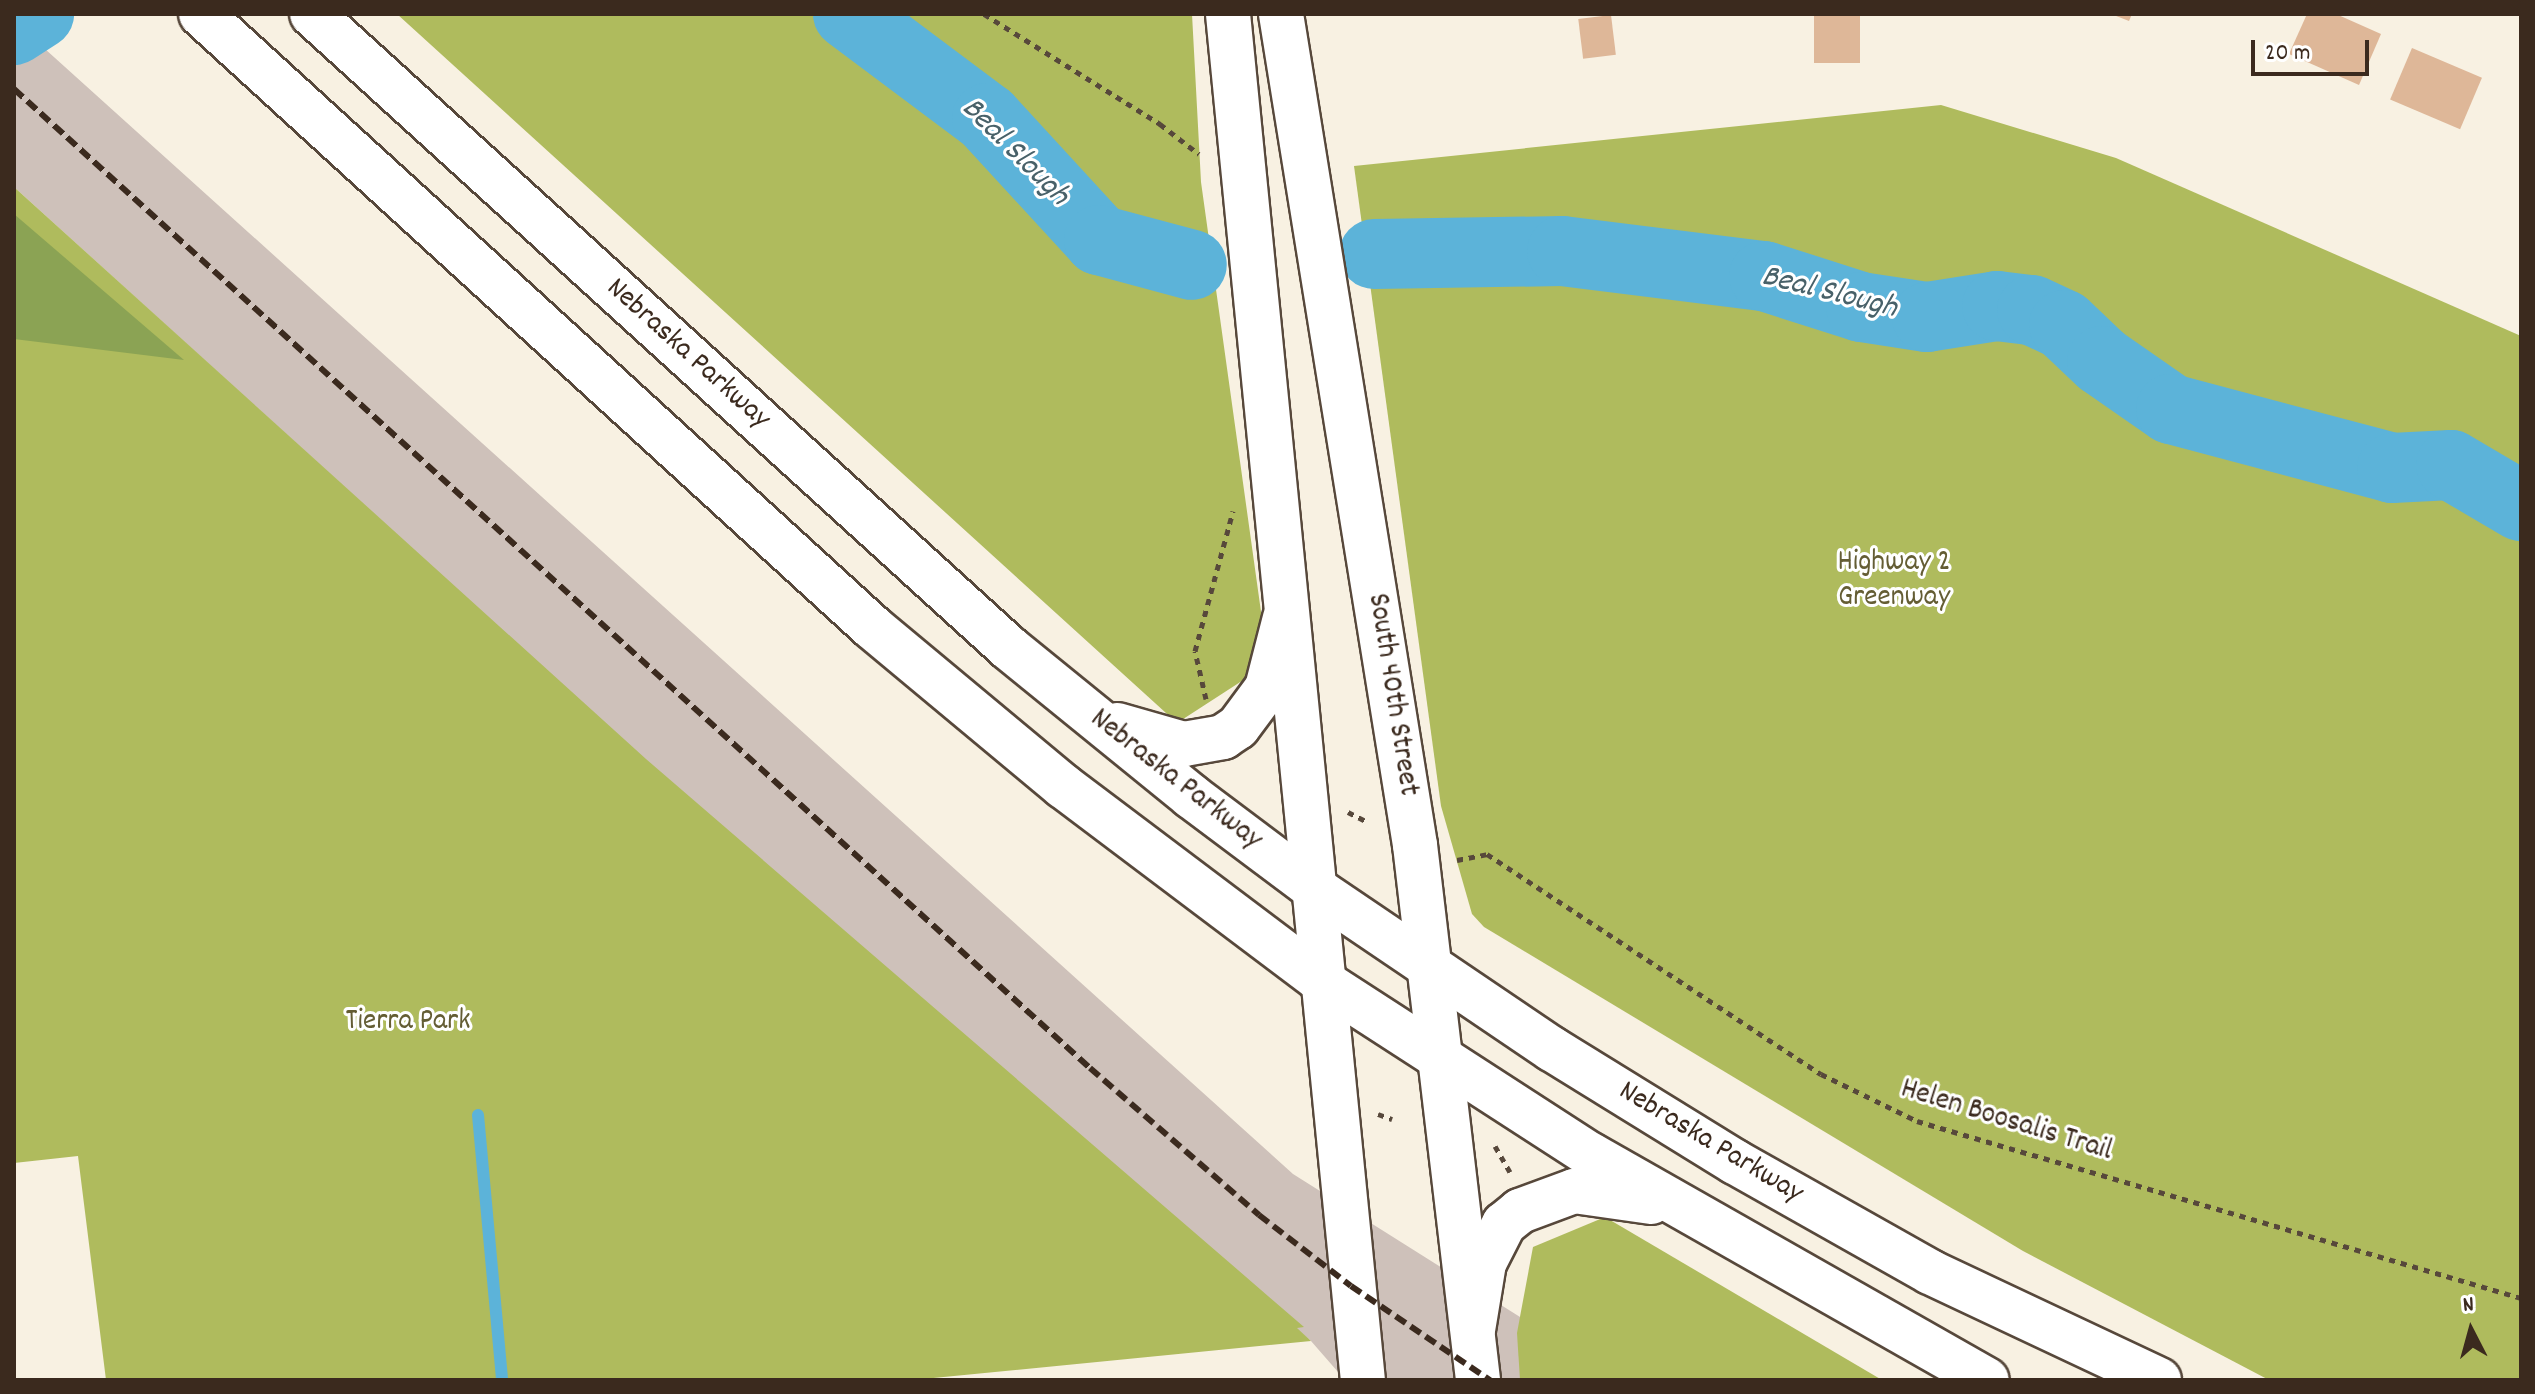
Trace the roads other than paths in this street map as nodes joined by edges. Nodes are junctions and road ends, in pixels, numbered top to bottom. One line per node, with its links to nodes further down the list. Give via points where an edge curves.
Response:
1 (312, 14): 6 (main road, Nebraska Parkway, via 998,637)
2 (1228, 14): 5 (main road)
3 (1281, 14): 8 (main road, South 40th Street, via 1403,763)
4 (204, 17): 9 (main road, via 872,627 1063,786)
5 (1285, 618): 6 (main road, via 1267,688 1238,727 1223,737 1184,744 1160,741); 7 (main road)
6 (1092, 716): 7 (main road, Nebraska Parkway)
7 (1311, 886): 8 (main road, Nebraska Parkway); 9 (main road)
8 (1430, 966): 10 (main road, South 40th Street); 16 (main road, Nebraska Parkway, via 1749,1170 1930,1272)
9 (1320, 980): 10 (main road); 13 (main road)
10 (1442, 1059): 11 (main road); 12 (main road, South 40th Street)
11 (1694, 1215): 12 (main road, via 1594,1192 1537,1200 1504,1224 1492,1243 1477,1284); 15 (main road)
12 (1473, 1330): 14 (main road, South 40th Street)
13 (1363, 1380)
14 (1478, 1380)
15 (1987, 1380)
16 (2159, 1380)

